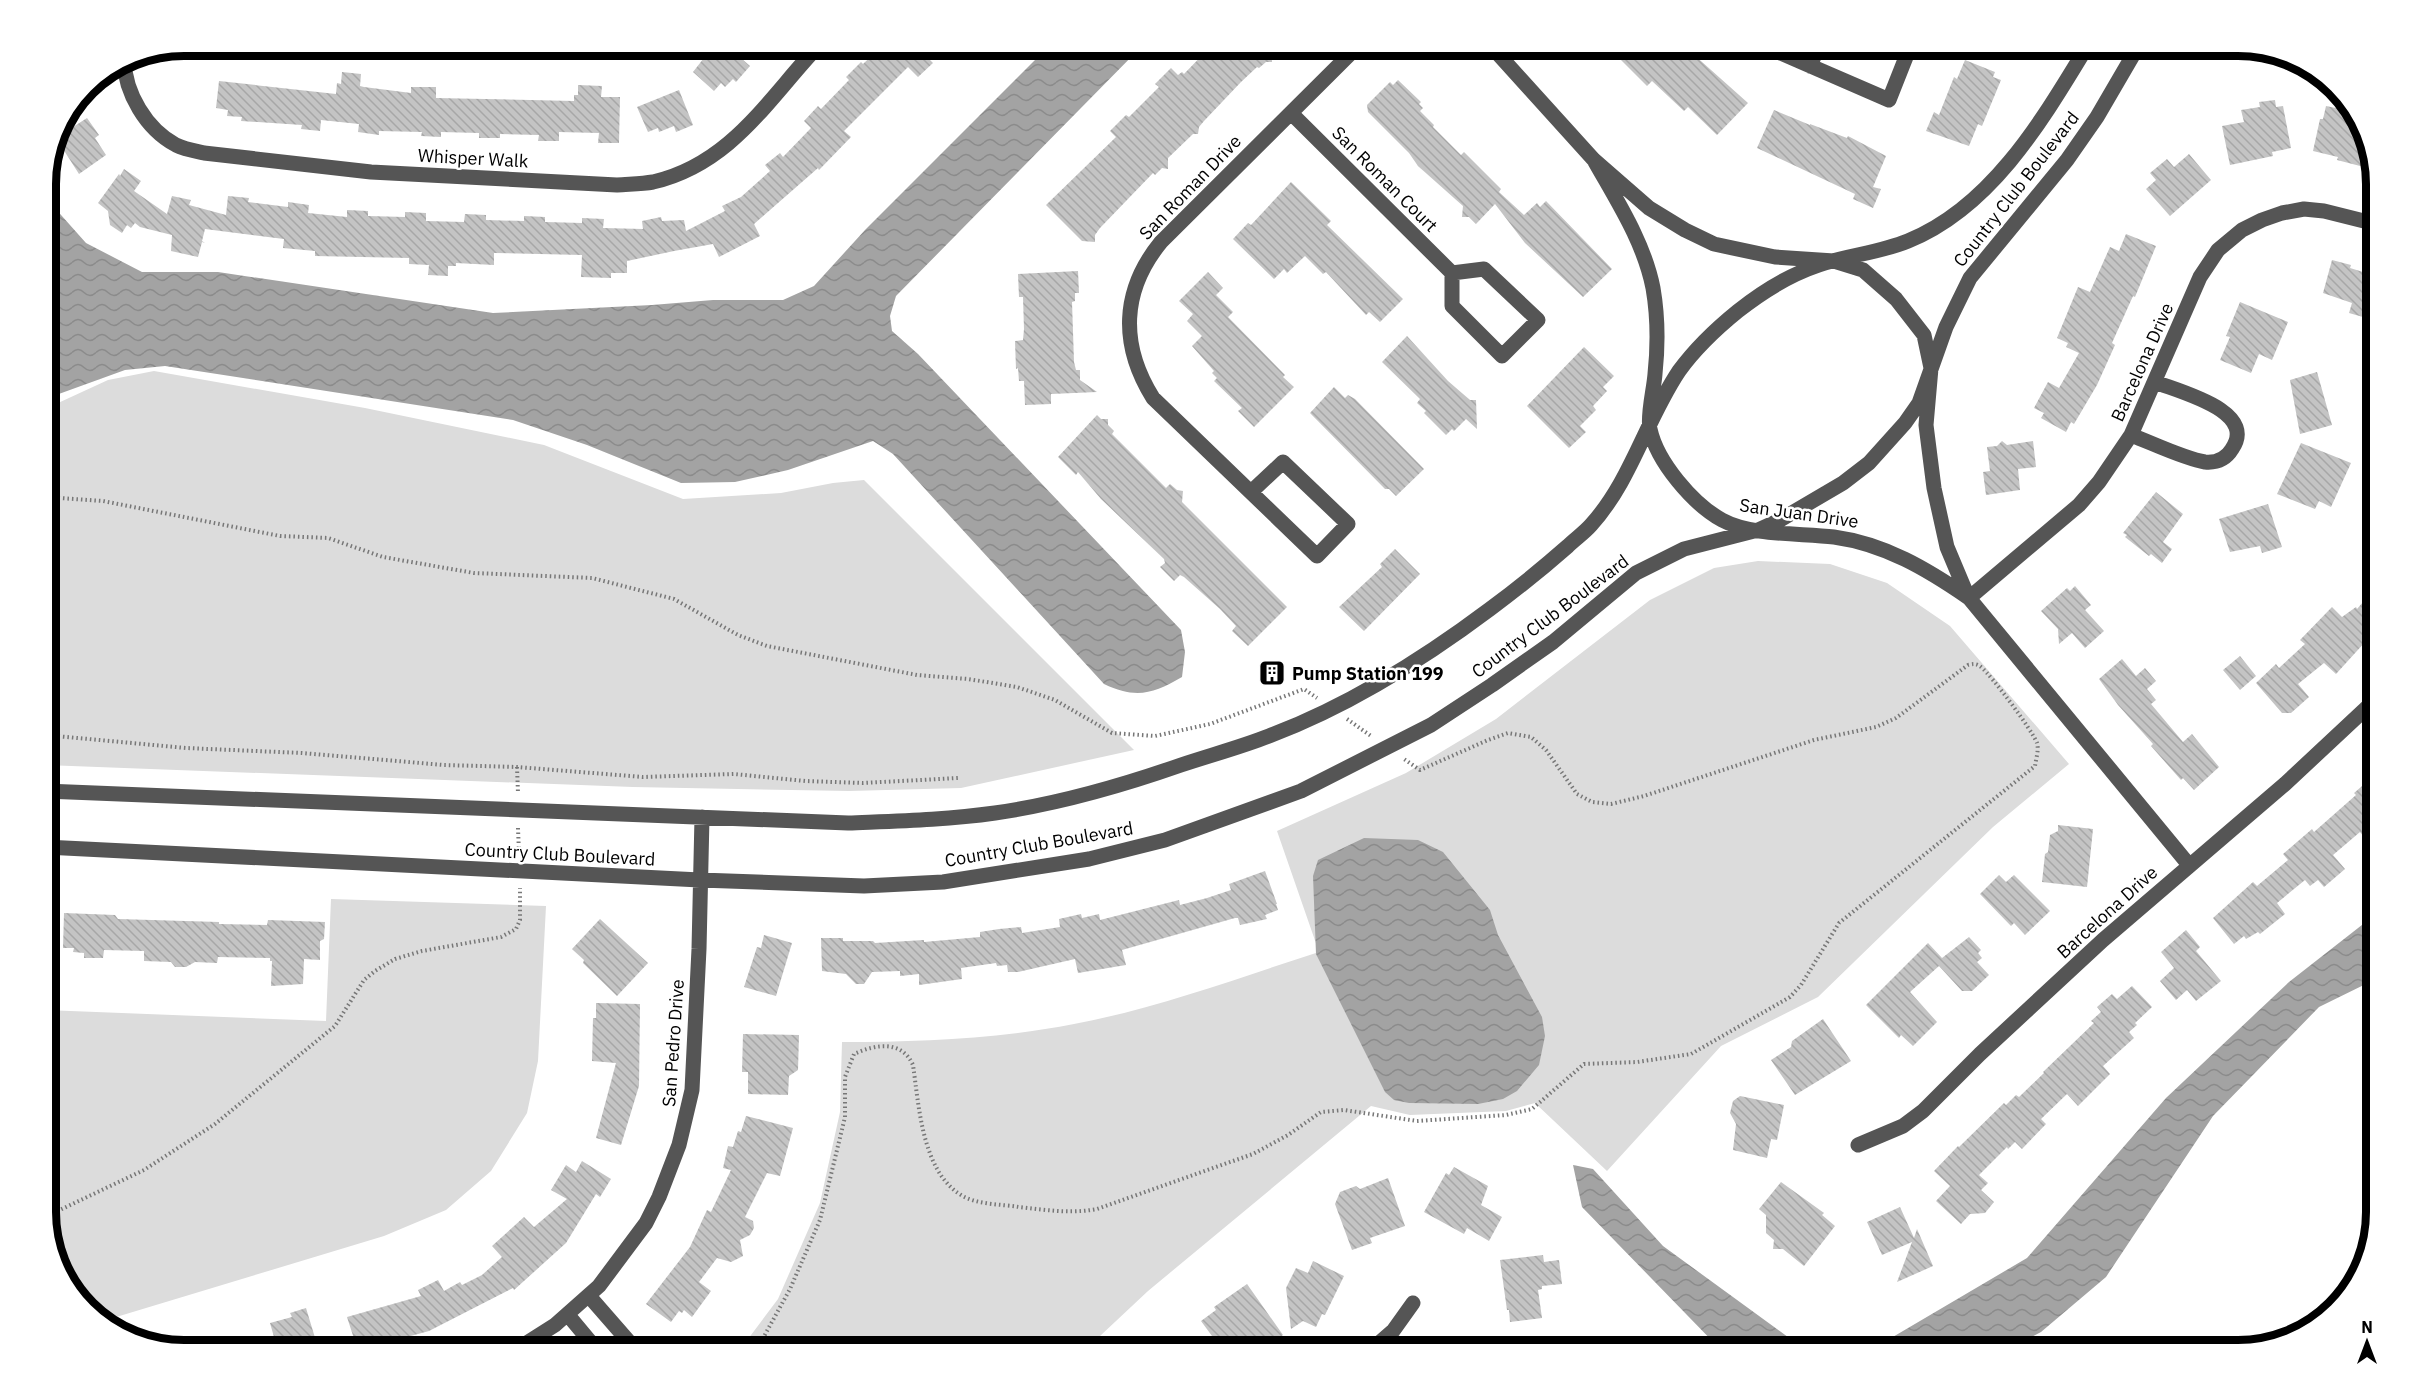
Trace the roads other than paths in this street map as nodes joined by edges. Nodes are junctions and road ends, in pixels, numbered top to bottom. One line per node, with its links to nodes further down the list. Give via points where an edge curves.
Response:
1 (809, 56): 10 (street, Whisper Walk, via 746,129 719,153 687,171 652,182 617,185 370,172 195,151 177,146 154,128 136,105)
2 (1348, 56): 11 (street, San Roman Drive)
3 (1500, 56): 12 (street, San Juan Drive)
4 (1787, 56): 9 (street)
5 (1814, 56): 9 (street)
6 (1906, 56): 9 (street, via 1889,100)
7 (2081, 56): 14 (street, Country Club Boulevard, via 2042,118 1990,184 1951,216 1912,240)
8 (2133, 56): 16 (street, Country Club Boulevard, via 2067,160 1970,278)
9 (1810, 66)
10 (124, 71)
11 (1291, 113): 15 (street, San Roman Court); 20 (street, San Roman Drive, via 1149,258 1138,276 1129,320 1130,339 1142,379 1153,398)
12 (1594, 160): 14 (street, San Juan Drive, via 1649,208 1714,243 1775,258); 18 (street, San Juan Drive, via 1636,236 1652,286 1658,339)
13 (2365, 221): 17 (street, Barcelona Drive, via 2304,209 2282,213 2242,230 2218,250 2200,277)
14 (1834, 261): 16 (street, San Juan Drive, via 1863,270 1896,299 1924,335); 18 (street, Country Club Boulevard, via 1772,286 1737,312 1680,369)
15 (1452, 273): 15 (street, via 1452,306 1502,356 1538,320 1484,269)
16 (1931, 368): 21 (street, Country Club Boulevard, via 1919,403 1869,463 1843,483); 22 (street, San Juan Drive, via 1926,425 1934,489 1947,546)
17 (2155, 382): 19 (street, Barcelona Drive); 19 (street, via 2224,411 2238,428 2238,439 2226,457 2203,462)
18 (1650, 427): 21 (street, San Juan Drive, via 1680,484 1706,510 1734,526); 25 (street, Country Club Boulevard, via 1621,482 1591,525 1532,577 1406,668 1271,736 1143,778 1056,802 994,813 848,823)
19 (2131, 435): 22 (street, Barcelona Drive, via 2100,482 2079,505)
20 (1251, 492): 20 (street, San Roman Drive, via 1283,462 1348,524 1317,556)
21 (1758, 530): 22 (street, San Juan Drive, via 1863,542 1914,562); 28 (street, Country Club Boulevard, via 1684,549 1636,573 1553,642 1492,686 1388,748 1301,791 1165,840 1089,859 944,882 864,886)
22 (1969, 598): 27 (street, San Juan Drive)
23 (2366, 709): 27 (street, Barcelona Drive)
24 (56, 791): 25 (street, Country Club Boulevard)
25 (702, 817): 28 (street, San Pedro Drive)
26 (56, 848): 28 (street, Country Club Boulevard)
27 (2189, 865): 29 (street, Barcelona Drive, via 2103,940 1923,1111 1903,1126)
28 (700, 880): 30 (street, San Pedro Drive, via 692,1090 687,1117 646,1223)
29 (1858, 1145)
30 (589, 1296): 32 (street, San Pedro Drive); 35 (street)
31 (1413, 1303): 36 (street)
32 (568, 1315): 33 (street, San Pedro Drive); 34 (street)
33 (530, 1340)
34 (589, 1340)
35 (627, 1340)
36 (1383, 1340)

